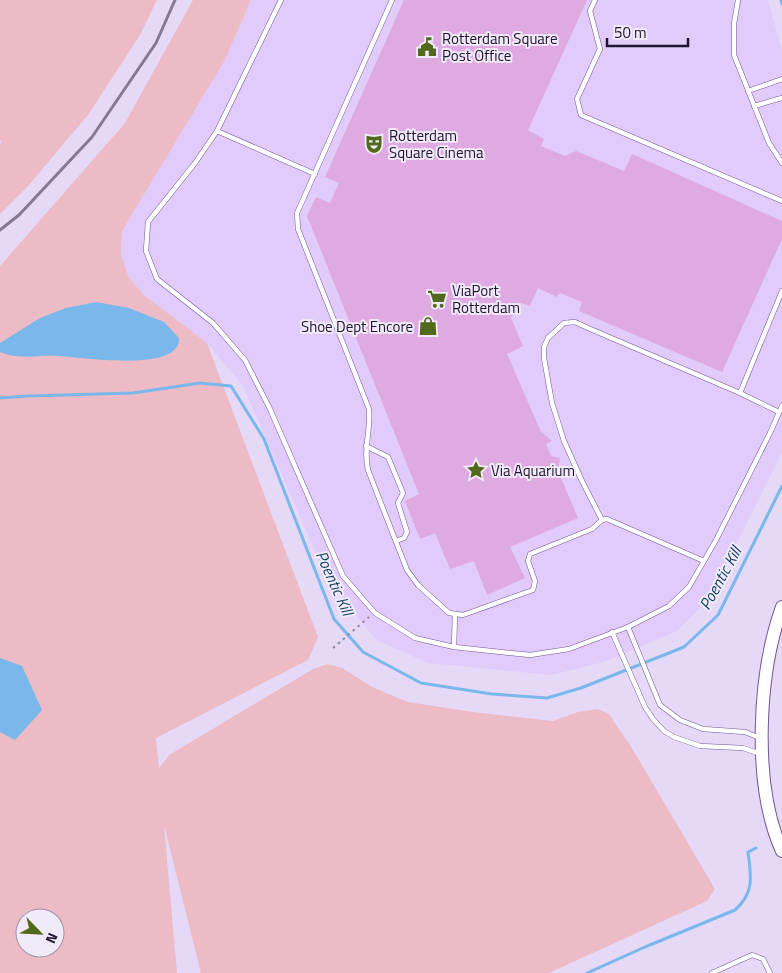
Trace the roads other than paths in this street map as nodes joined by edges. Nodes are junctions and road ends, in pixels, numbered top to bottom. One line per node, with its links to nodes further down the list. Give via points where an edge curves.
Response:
1 (280, 0): 9 (lane)
2 (392, 0): 11 (lane)
3 (595, 0): 12 (lane, via 590,12 600,49 578,99 581,115)
4 (738, 0): 6 (lane, via 734,55)
5 (782, 79): 6 (lane)
6 (748, 91): 8 (lane)
7 (780, 98): 8 (lane)
8 (754, 106): 10 (lane, via 769,143)
9 (217, 131): 11 (lane); 25 (lane, via 148,222 146,251 157,279 213,323 245,360 270,409 343,576 375,613 415,638)
10 (782, 163)
11 (315, 174): 17 (lane, via 297,214 298,229 369,409)
12 (782, 200)
13 (782, 291): 14 (lane)
14 (740, 393): 16 (lane); 18 (lane, via 575,322 564,323 554,332 544,347 552,403 564,441)
15 (782, 406): 16 (lane)
16 (780, 412): 20 (lane)
17 (366, 446): 19 (lane, via 368,470); 19 (lane, via 388,456 403,493 398,503 407,532 404,538)
18 (602, 520): 20 (lane, via 607,519); 22 (lane, via 592,529 530,554 528,560 535,582 533,590 463,615)
19 (396, 541): 22 (lane, via 407,570 418,585 449,614)
20 (704, 561): 23 (lane, via 689,587 669,606)
21 (782, 607): 26 (main road, via 765,683)
22 (454, 614): 25 (lane)
23 (628, 626): 24 (lane); 26 (lane, via 660,705 680,720 703,729 744,732)
24 (612, 632): 25 (lane, via 569,649 530,655); 27 (lane, via 645,707 664,731 700,746 743,748)
25 (454, 647)
26 (761, 738): 27 (main road)
27 (763, 754): 28 (main road, via 765,789)
28 (782, 851)
29 (712, 973): 30 (lane, via 752,955 763,959)
30 (770, 973)

